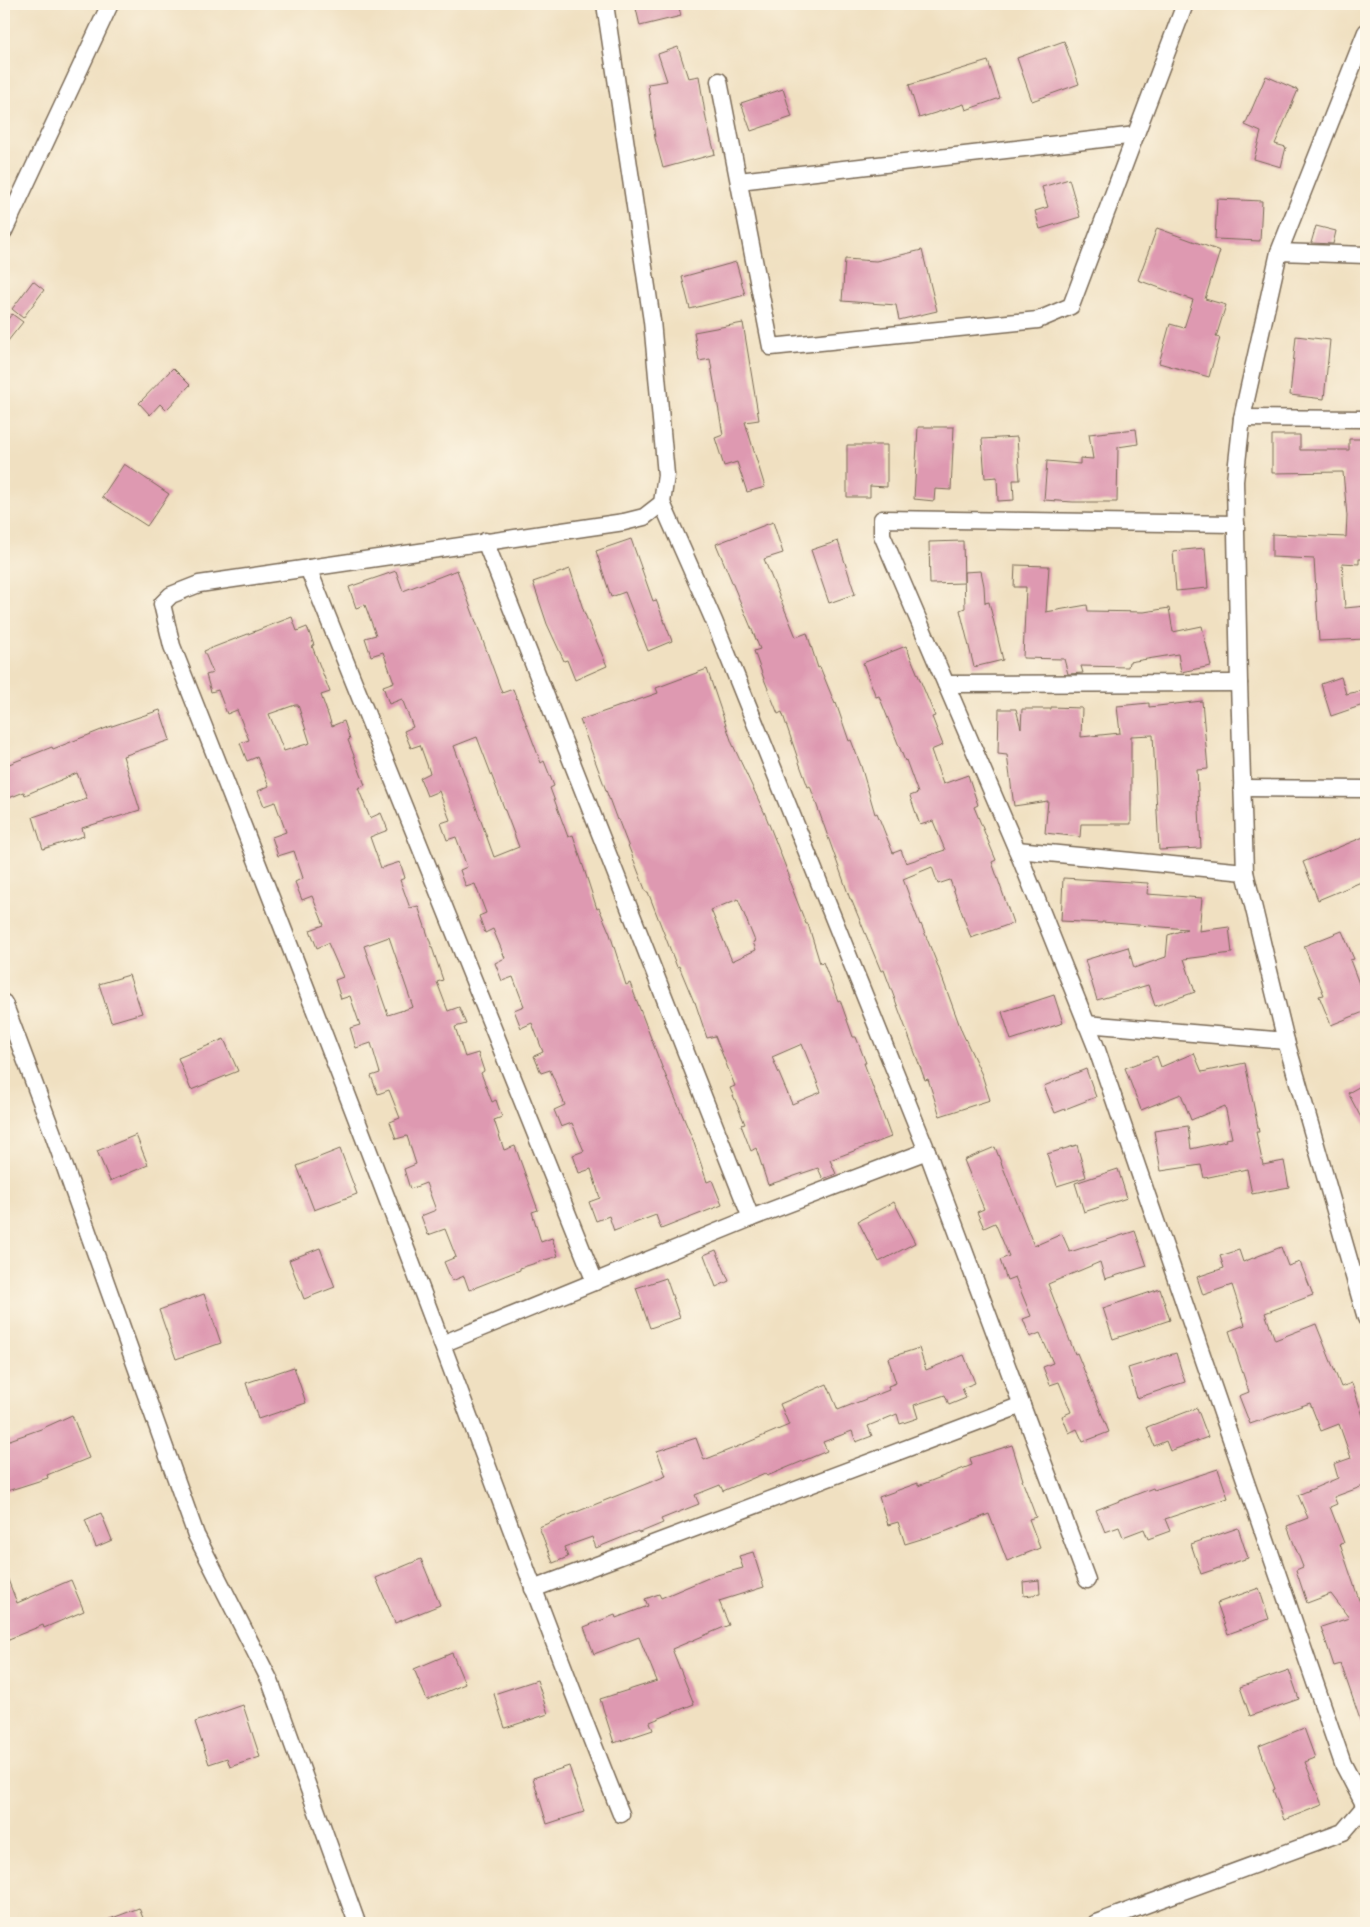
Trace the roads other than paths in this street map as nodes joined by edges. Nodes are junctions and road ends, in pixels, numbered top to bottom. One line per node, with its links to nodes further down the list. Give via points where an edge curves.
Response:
1 (110, 4): 8 (street)
2 (605, 4): 13 (street, via 652,321 666,475)
3 (1185, 4): 6 (street)
4 (1366, 32): 9 (street)
5 (719, 81): 7 (street)
6 (1136, 135): 7 (street); 7 (street, via 1071,306 1038,320 771,347)
7 (739, 181)
8 (4, 231)
9 (1279, 252): 10 (street); 11 (street)
10 (1366, 255)
11 (1242, 418): 12 (street); 14 (street, via 1235,481)
12 (1366, 419)
13 (662, 503): 15 (street, via 644,517 624,522); 26 (street, via 714,621)
14 (1236, 524): 17 (street, via 882,519 882,535); 18 (street)
15 (485, 541): 16 (street); 27 (street)
16 (308, 568): 28 (street); 30 (street, via 198,584 171,595 162,604 172,646)
17 (946, 684): 18 (street); 21 (street)
18 (1239, 684): 19 (street)
19 (1242, 788): 20 (street); 22 (street)
20 (1366, 788)
21 (1017, 850): 22 (street); 24 (street)
22 (1245, 872): 25 (street)
23 (4, 1003): 36 (street, via 196,1535 270,1681)
24 (1086, 1024): 25 (street); 34 (street, via 1343,1764)
25 (1286, 1041): 29 (street)
26 (927, 1151): 27 (street); 31 (street)
27 (751, 1218): 28 (street)
28 (595, 1282): 30 (street)
29 (1366, 1318)
30 (442, 1344): 33 (street)
31 (1022, 1405): 32 (street); 33 (street)
32 (1087, 1580)
33 (533, 1589): 35 (street)
34 (1366, 1806): 37 (street, via 1343,1832)
35 (621, 1814)
36 (357, 1923)
37 (1096, 1923)

